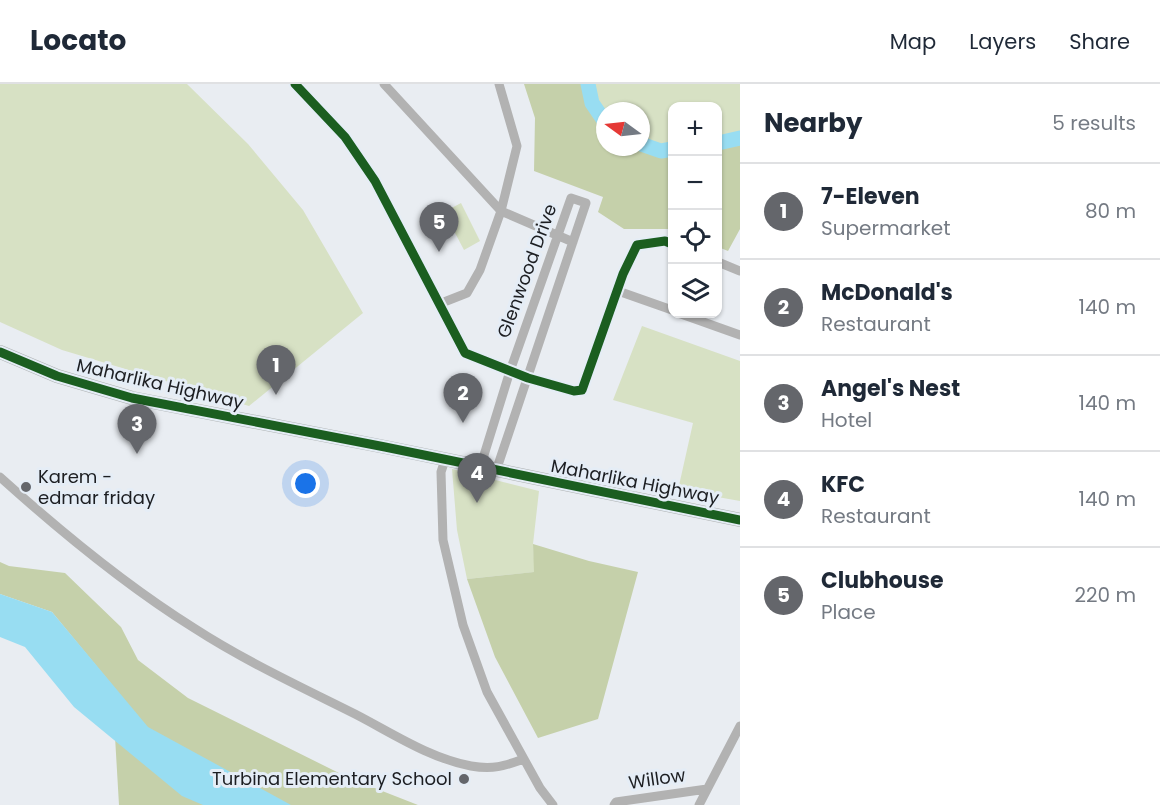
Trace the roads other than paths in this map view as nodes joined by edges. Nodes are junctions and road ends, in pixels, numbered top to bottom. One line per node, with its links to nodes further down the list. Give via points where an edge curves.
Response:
1 (295, 84): 11 (street, via 345,137 375,181)
2 (384, 84): 4 (street)
3 (499, 84): 4 (street, via 517,146)
4 (501, 211): 5 (street); 11 (street, via 480,270 467,293)
5 (557, 234): 6 (street); 6 (street, Glenwood Drive, via 571,198 586,203); 16 (street, Glenwood Drive)
6 (573, 242): 17 (street, Glenwood Drive)
7 (668, 242): 10 (street, via 638,245)
8 (722, 264): 9 (street)
9 (740, 271)
10 (618, 291): 12 (street); 17 (street, via 582,390)
11 (439, 304): 16 (street, via 465,353)
12 (668, 309)
13 (692, 318): 14 (street)
14 (740, 335)
15 (0, 352): 18 (highway, Maharlika Highway, via 66,379 132,398)
16 (510, 371): 17 (street); 19 (street, Glenwood Drive)
17 (528, 378): 20 (street, Glenwood Drive)
18 (445, 460): 19 (highway, Maharlika Highway); 24 (street, via 441,472 443,540 463,625 487,692)
19 (480, 468): 20 (highway, Maharlika Highway)
20 (496, 471): 22 (highway, Maharlika Highway)
21 (0, 477): 24 (street, via 135,588 194,628 258,664 430,753 470,766 498,768)
22 (740, 520)
23 (740, 726): 25 (street)
24 (524, 759): 26 (street)
25 (707, 789): 27 (street, Willow); 28 (street)
26 (553, 805)
27 (614, 805)
28 (699, 805)

